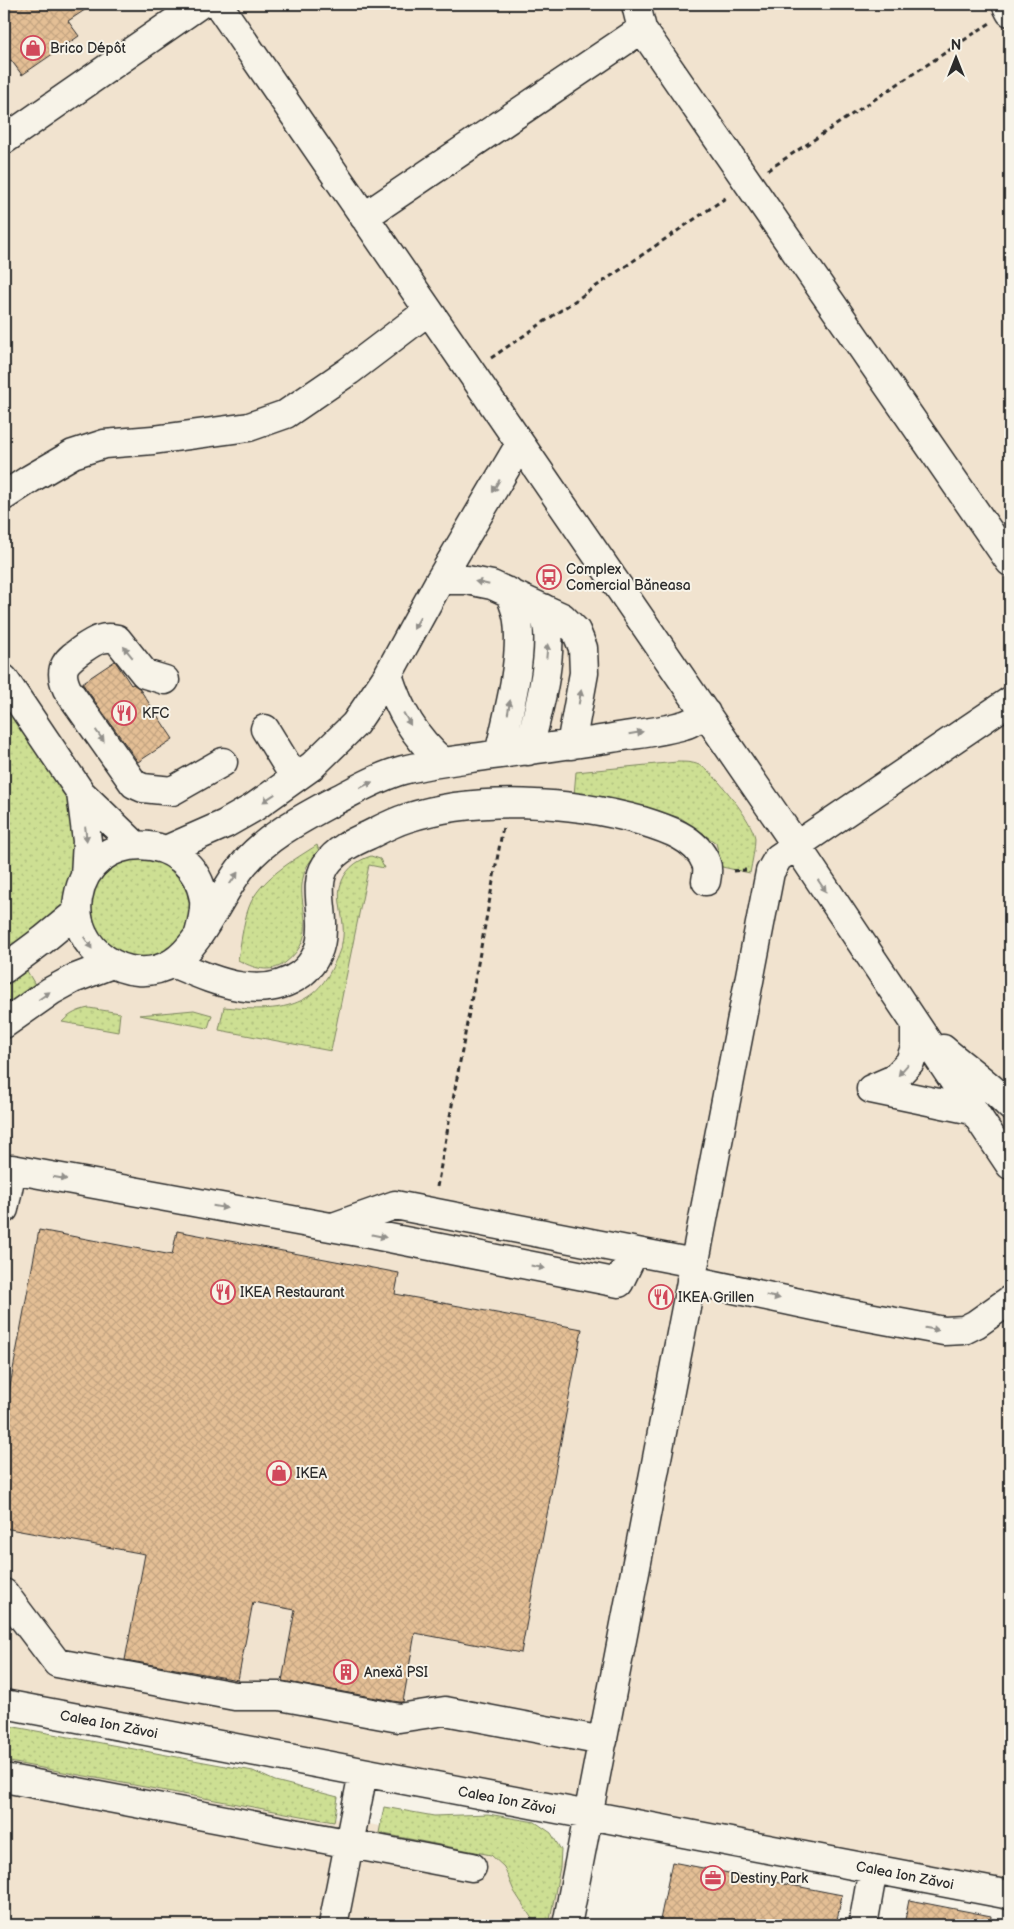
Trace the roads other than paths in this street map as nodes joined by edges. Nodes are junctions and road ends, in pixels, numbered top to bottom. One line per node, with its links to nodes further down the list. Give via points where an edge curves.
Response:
1 (200, 4): 4 (street)
2 (218, 4): 5 (street)
3 (640, 16): 5 (street); 9 (street)
4 (4, 140)
5 (364, 217): 6 (street)
6 (428, 311): 7 (street); 8 (street, via 350,371 286,414 249,427 104,444 73,454)
7 (520, 444): 10 (street, one-way to 10); 17 (street)
8 (4, 496)
9 (1010, 562)
10 (440, 580): 11 (street, one-way to 10, via 467,580); 13 (street, one-way to 13)
11 (509, 592): 12 (street); 21 (street, one-way to 11, via 519,645 518,621)
12 (543, 608): 19 (street, one-way to 12, via 584,674 583,648 570,624); 20 (street, one-way to 12, via 548,648)
13 (388, 675): 23 (street, one-way to 23, via 405,717); 24 (street, via 356,724)
14 (4, 680): 25 (street)
15 (165, 680): 22 (street, one-way to 22, via 145,674 117,639 107,637 98,639 68,658 62,679 134,784 172,791)
16 (1010, 701): 27 (street)
17 (706, 713): 19 (street, one-way to 17, via 686,725); 27 (street)
18 (265, 729): 24 (street)
19 (571, 745): 20 (street)
20 (528, 750): 21 (street)
21 (499, 754): 23 (street)
22 (223, 762)
23 (443, 762): 32 (street, one-way to 23, via 240,869 268,842 309,815 381,777)
24 (295, 778): 28 (street, one-way to 28, via 225,824)
25 (81, 793): 26 (street); 29 (street, one-way to 29, via 87,841)
26 (134, 844): 28 (street); 29 (street, via 114,850 99,860)
27 (796, 845): 37 (street, one-way to 37); 44 (street, via 778,858 770,872)
28 (166, 850): 32 (street, via 191,869 199,883 204,912)
29 (85, 876): 31 (street)
30 (706, 881): 33 (street, via 707,864 697,848 676,833 655,825 598,811 508,803 438,811 407,818 350,844 336,854 321,878 321,944 315,958 293,979 279,986 239,987)
31 (77, 912): 34 (street, one-way to 34, via 82,934 89,945); 35 (street)
32 (199, 934): 33 (street, via 189,949)
33 (172, 963): 34 (street, via 144,971)
34 (112, 964): 36 (street, one-way to 34, via 51,991)
35 (4, 968)
36 (4, 1024)
37 (915, 1024): 38 (street); 39 (street); 40 (street, one-way to 40, via 915,1047 910,1062 894,1079 871,1089)
38 (949, 1074): 40 (street); 41 (street, via 990,1103)
39 (1010, 1106)
40 (972, 1110): 42 (street)
41 (1010, 1126)
42 (1010, 1165)
43 (4, 1209): 44 (street, one-way to 44, via 12,1169 331,1228 395,1205 634,1252)
44 (692, 1272): 45 (street, one-way to 45, via 856,1315 944,1331 964,1330); 48 (street)
45 (1010, 1300)
46 (4, 1593): 48 (street, via 57,1663 235,1696 280,1696 399,1718 445,1711)
47 (4, 1704): 49 (street, Calea Ion Zăvoi)
48 (603, 1741): 51 (street)
49 (363, 1773): 51 (street, Calea Ion Zăvoi); 52 (street)
50 (4, 1778): 52 (street)
51 (588, 1816): 54 (street, Calea Ion Zăvoi); 57 (street)
52 (349, 1843): 53 (street); 56 (street)
53 (472, 1867)
54 (873, 1869): 55 (street, Calea Ion Zăvoi); 58 (street)
55 (1010, 1894)
56 (333, 1925)
57 (567, 1925)
58 (863, 1925)

